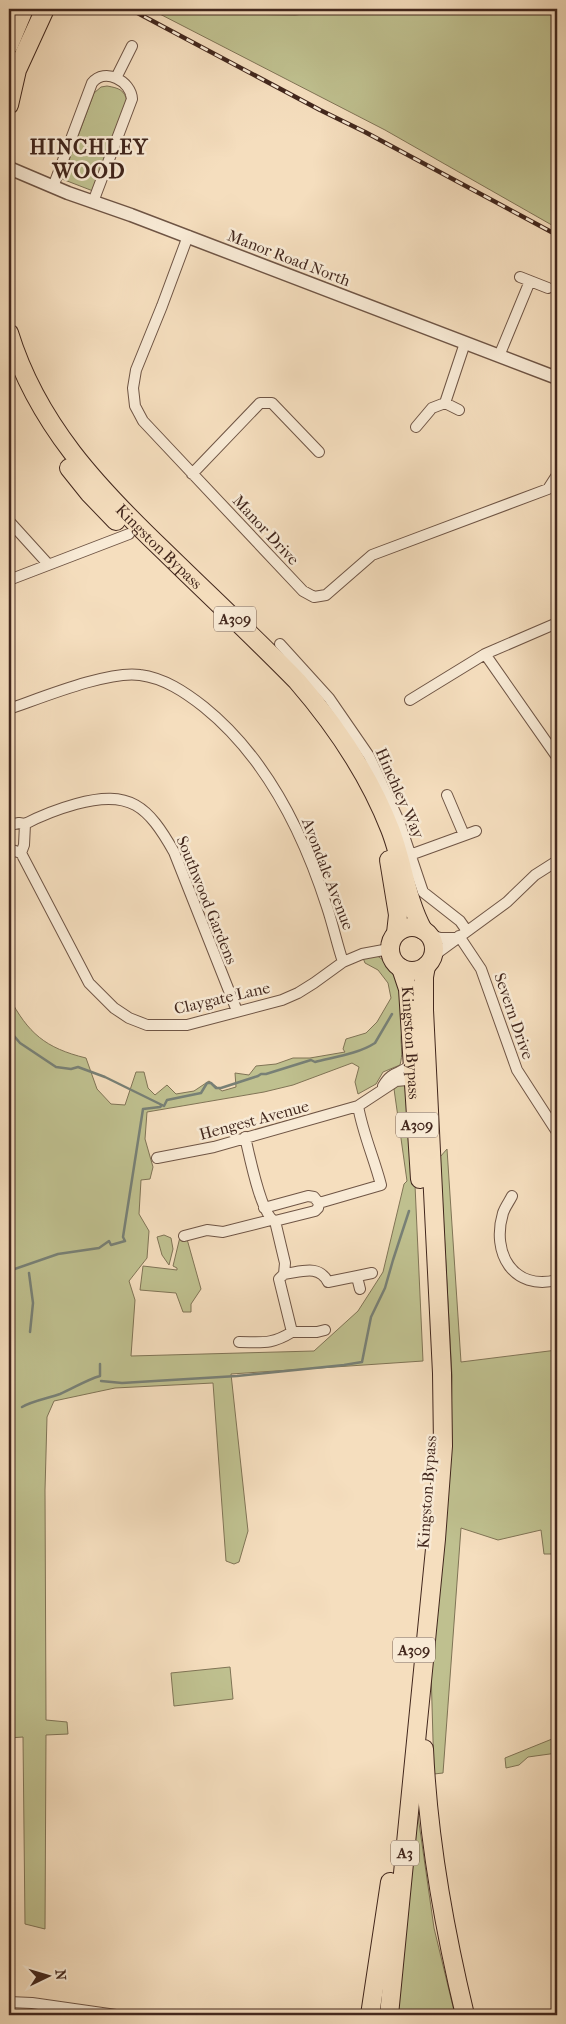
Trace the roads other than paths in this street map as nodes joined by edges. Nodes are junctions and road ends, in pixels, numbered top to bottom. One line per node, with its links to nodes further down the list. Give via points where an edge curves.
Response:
1 (24, 9): 3 (highway)
2 (45, 9): 5 (highway)
3 (9, 44)
4 (132, 46): 6 (street)
5 (13, 77): 7 (highway)
6 (116, 78): 9 (street, via 99,77 92,83); 10 (street, via 130,88 132,99)
7 (9, 104)
8 (9, 168): 9 (street, Manor Road North)
9 (53, 187): 10 (street, Manor Road North)
10 (93, 202): 11 (street, Manor Road North)
11 (188, 236): 16 (street, Manor Road North); 24 (street, Manor Drive, via 136,370 133,388 135,406 142,421)
12 (520, 277): 13 (street)
13 (530, 281): 14 (street); 17 (street)
14 (548, 288)
15 (9, 333): 45 (highway, Kingston Bypass / A309, via 15,354 37,400 87,471 123,512 297,681 352,752 390,829 413,908)
16 (465, 343): 17 (street, Manor Road North); 20 (street)
17 (499, 356): 19 (street, Manor Road North)
18 (9, 364): 27 (highway, Kingston Bypass / A309, via 30,411 62,459 89,494)
19 (557, 378)
20 (445, 403): 21 (street); 22 (street, via 432,408)
21 (459, 410)
22 (416, 427)
23 (319, 452): 24 (street, via 272,403 260,403)
24 (192, 474): 25 (street, Manor Drive, via 303,591 314,597 326,595 372,555 548,489)
25 (557, 475)
26 (9, 521): 28 (street)
27 (129, 534): 28 (street); 47 (highway, Kingston Bypass / A309, via 290,690 342,753 375,817 389,860 398,915)
28 (48, 564): 29 (street)
29 (9, 580)
30 (557, 623): 32 (street)
31 (280, 644): 43 (street, Hinchley Way, via 329,698 369,756 400,821)
32 (485, 654): 33 (street); 35 (street)
33 (410, 700)
34 (9, 709): 49 (street, Avondale Avenue, via 121,675 140,674 158,679 193,698 242,744 285,805 305,847)
35 (557, 757)
36 (447, 795): 40 (street)
37 (25, 824): 38 (street); 42 (street); 51 (street, Southwood Gardens, via 44,814 94,799 112,797 131,802 144,810 163,832 174,852)
38 (9, 825)
39 (476, 831): 40 (street)
40 (464, 836): 43 (street)
41 (9, 849): 42 (street)
42 (20, 853): 51 (street, Claygate Lane, via 89,983 114,1008 147,1025 176,1026)
43 (410, 855): 46 (street, Hinchley Way, via 423,892 460,921)
44 (557, 861): 46 (street)
45 (426, 932): 46 (street, via 440,938); 47 (highway, via 404,928); 48 (highway, via 434,946)
46 (461, 935): 48 (street); 56 (street, Severn Drive, via 481,969 517,1070)
47 (392, 941): 49 (street, Claygate Lane); 50 (highway, via 394,963)
48 (429, 961): 50 (highway, via 417,970); 52 (highway, Kingston Bypass / A309, via 424,977)
49 (343, 962): 51 (street, Claygate Lane, via 298,993)
50 (402, 968): 53 (highway, Kingston Bypass / A309, via 408,989)
51 (237, 1012)
52 (424, 1024): 53 (street, via 422,1076 420,1078); 72 (highway, Kingston Bypass / A309, via 443,1446)
53 (412, 1072): 54 (street, Hengest Avenue); 54 (street, via 403,1071 388,1077); 75 (highway, Kingston Bypass / A309, via 426,1283 432,1452 388,1902)
54 (379, 1094): 55 (street, Hengest Avenue)
55 (358, 1106): 57 (street, Hengest Avenue); 60 (street, via 366,1144 374,1156 381,1185)
56 (557, 1132)
57 (245, 1138): 58 (street, Hengest Avenue); 61 (street)
58 (157, 1158)
59 (512, 1196): 67 (street, via 503,1212 500,1229 501,1250 508,1266 532,1282)
60 (319, 1203): 61 (street, via 308,1196); 62 (street, via 315,1211)
61 (264, 1208): 62 (street)
62 (273, 1221): 63 (street, via 223,1232 206,1230); 65 (street, via 285,1263)
63 (184, 1236)
64 (372, 1273): 66 (street)
65 (284, 1274): 66 (street, via 311,1270 320,1272 328,1282); 70 (street, via 279,1278)
66 (357, 1277): 68 (street)
67 (557, 1280)
68 (360, 1289)
69 (325, 1330): 70 (street)
70 (292, 1332): 71 (street, via 266,1344)
71 (239, 1342)
72 (422, 1691): 76 (highway, A3); 77 (highway, A309, via 425,1764 437,1880)
73 (9, 2002): 74 (street)
74 (116, 2015)
75 (370, 2015)
76 (388, 2015)
77 (465, 2015)

